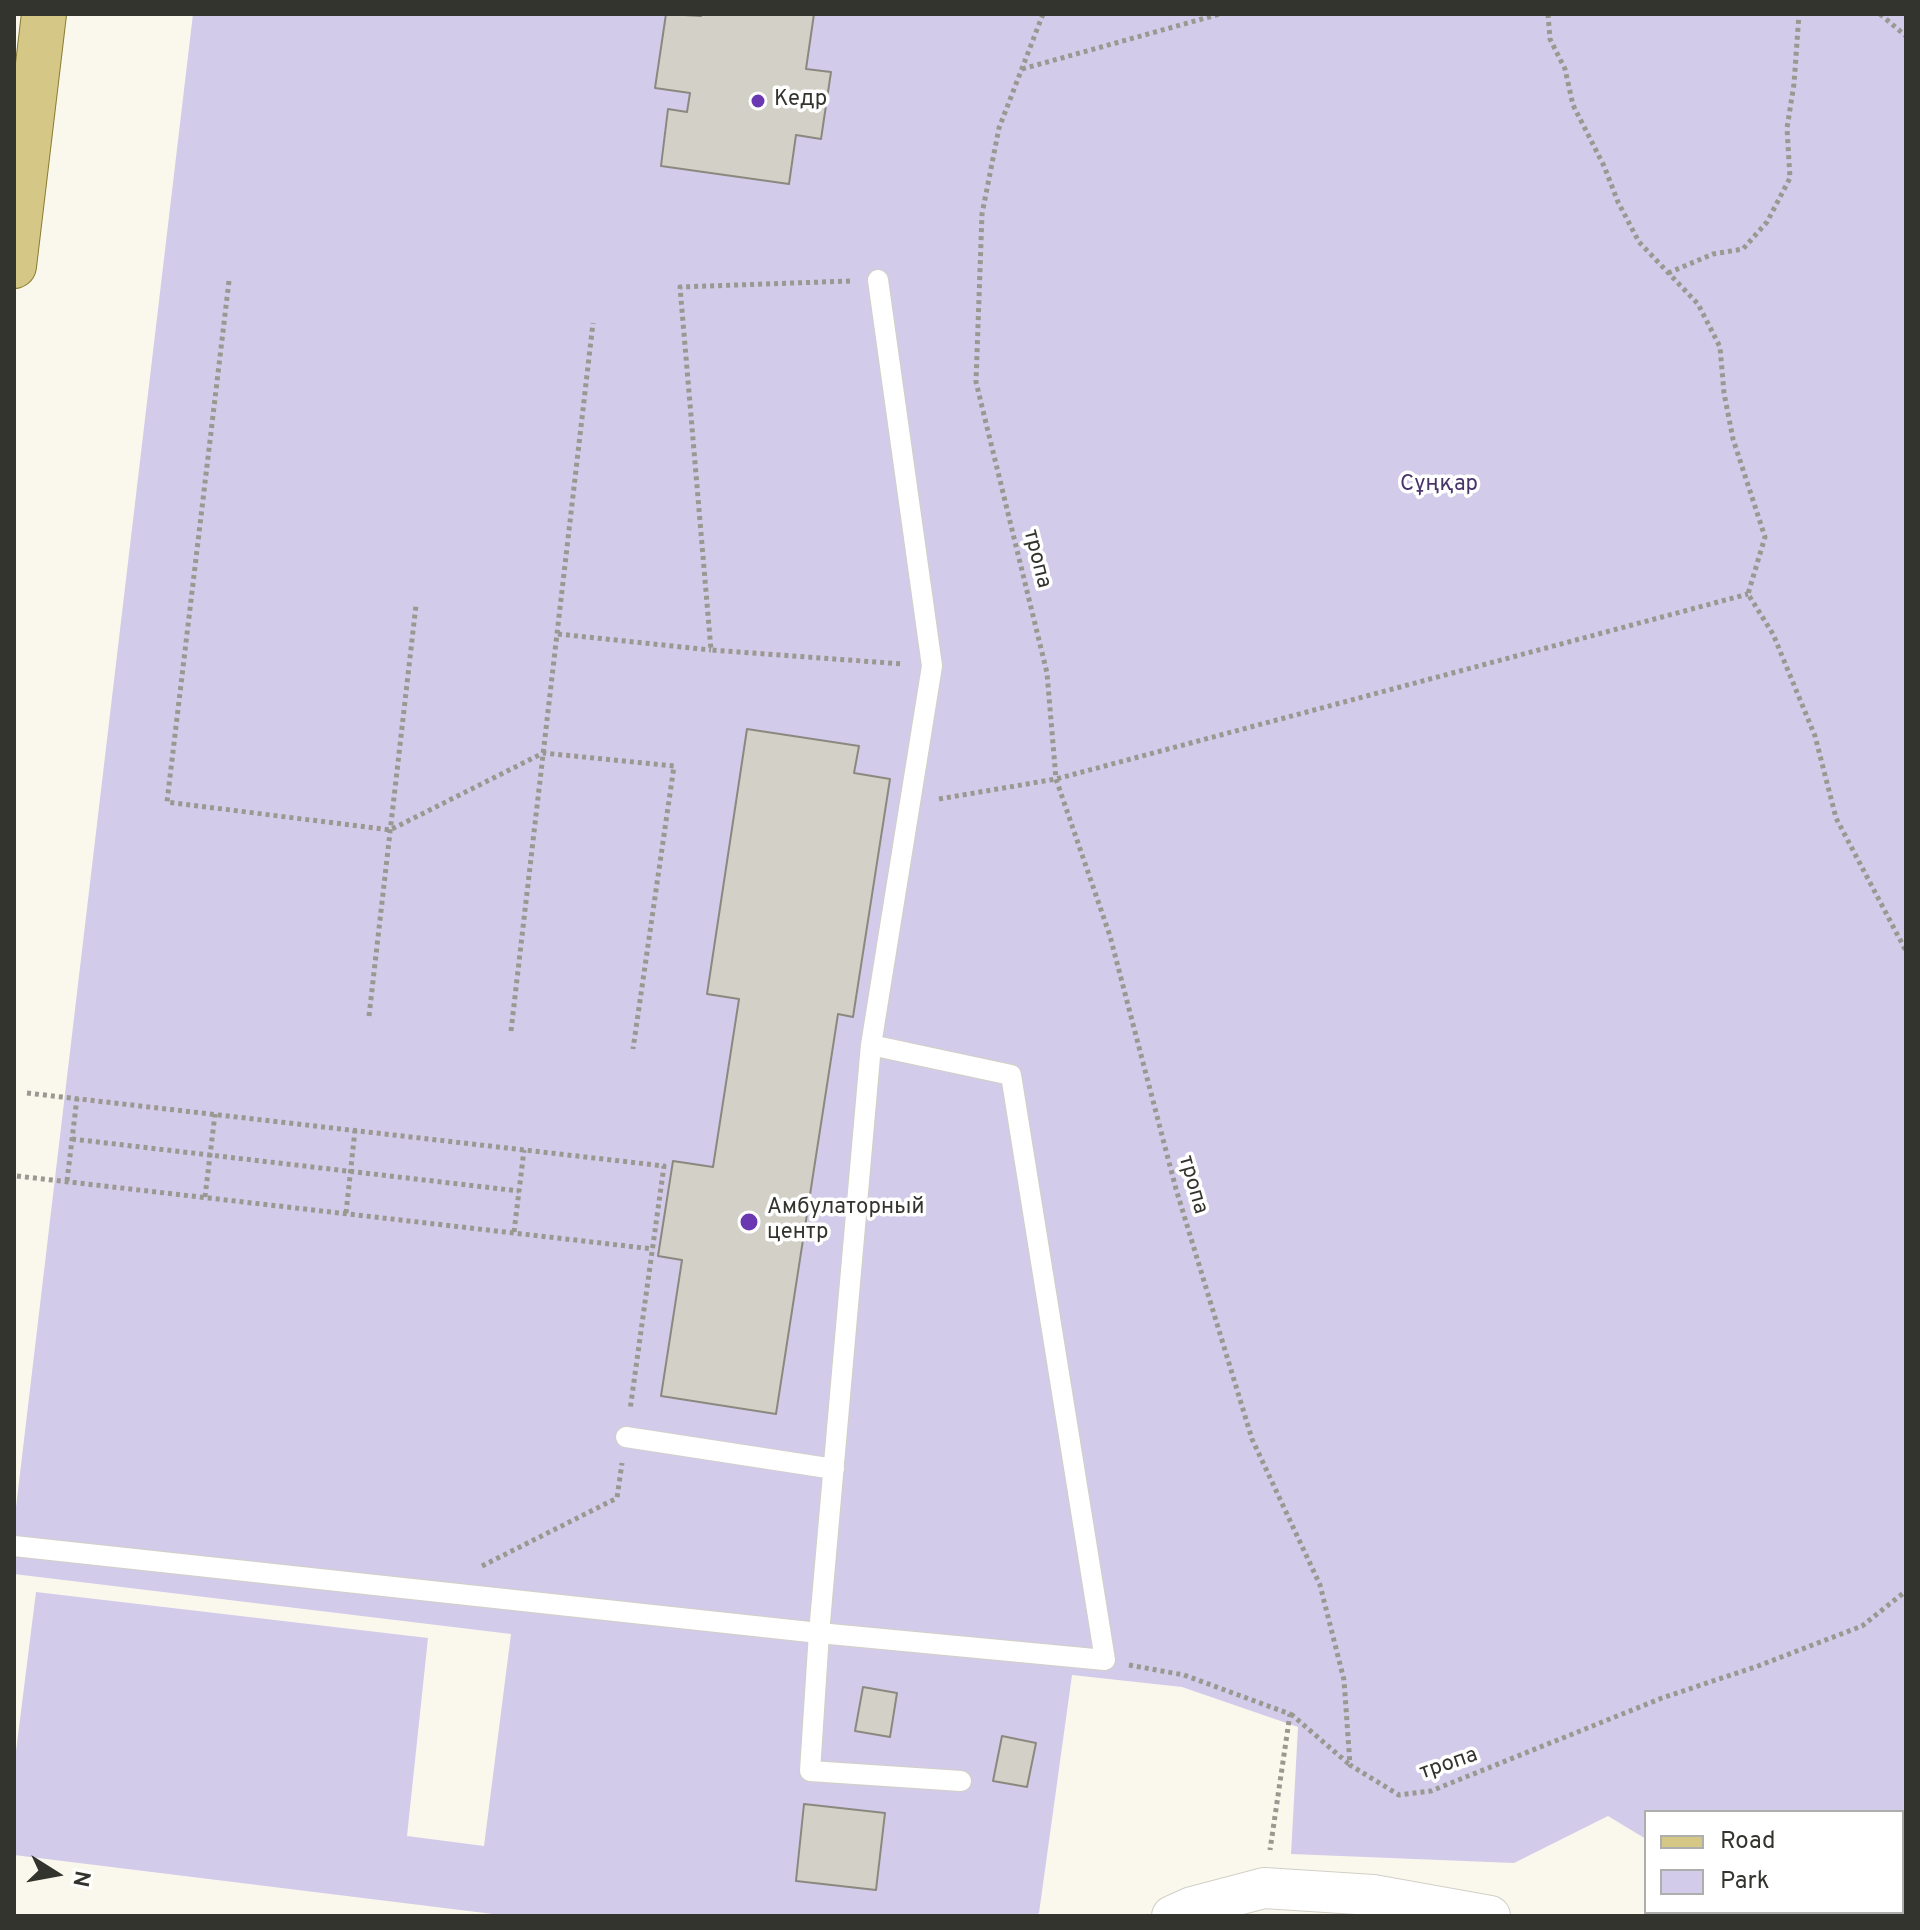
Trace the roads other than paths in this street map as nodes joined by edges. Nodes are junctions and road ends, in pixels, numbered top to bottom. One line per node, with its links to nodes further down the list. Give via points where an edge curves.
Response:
1 (44, 14): 2 (main road)
2 (14, 266)
3 (878, 280): 4 (lane, via 932,666)
4 (871, 1045): 6 (lane); 8 (lane, via 1011,1075 1105,1660)
5 (626, 1437): 6 (lane)
6 (834, 1469): 8 (lane)
7 (14, 1546): 8 (lane)
8 (819, 1633): 9 (lane, via 810,1771)
9 (961, 1781)
10 (1172, 1916): 11 (street, via 1264,1888 1373,1895)
11 (1490, 1916)

